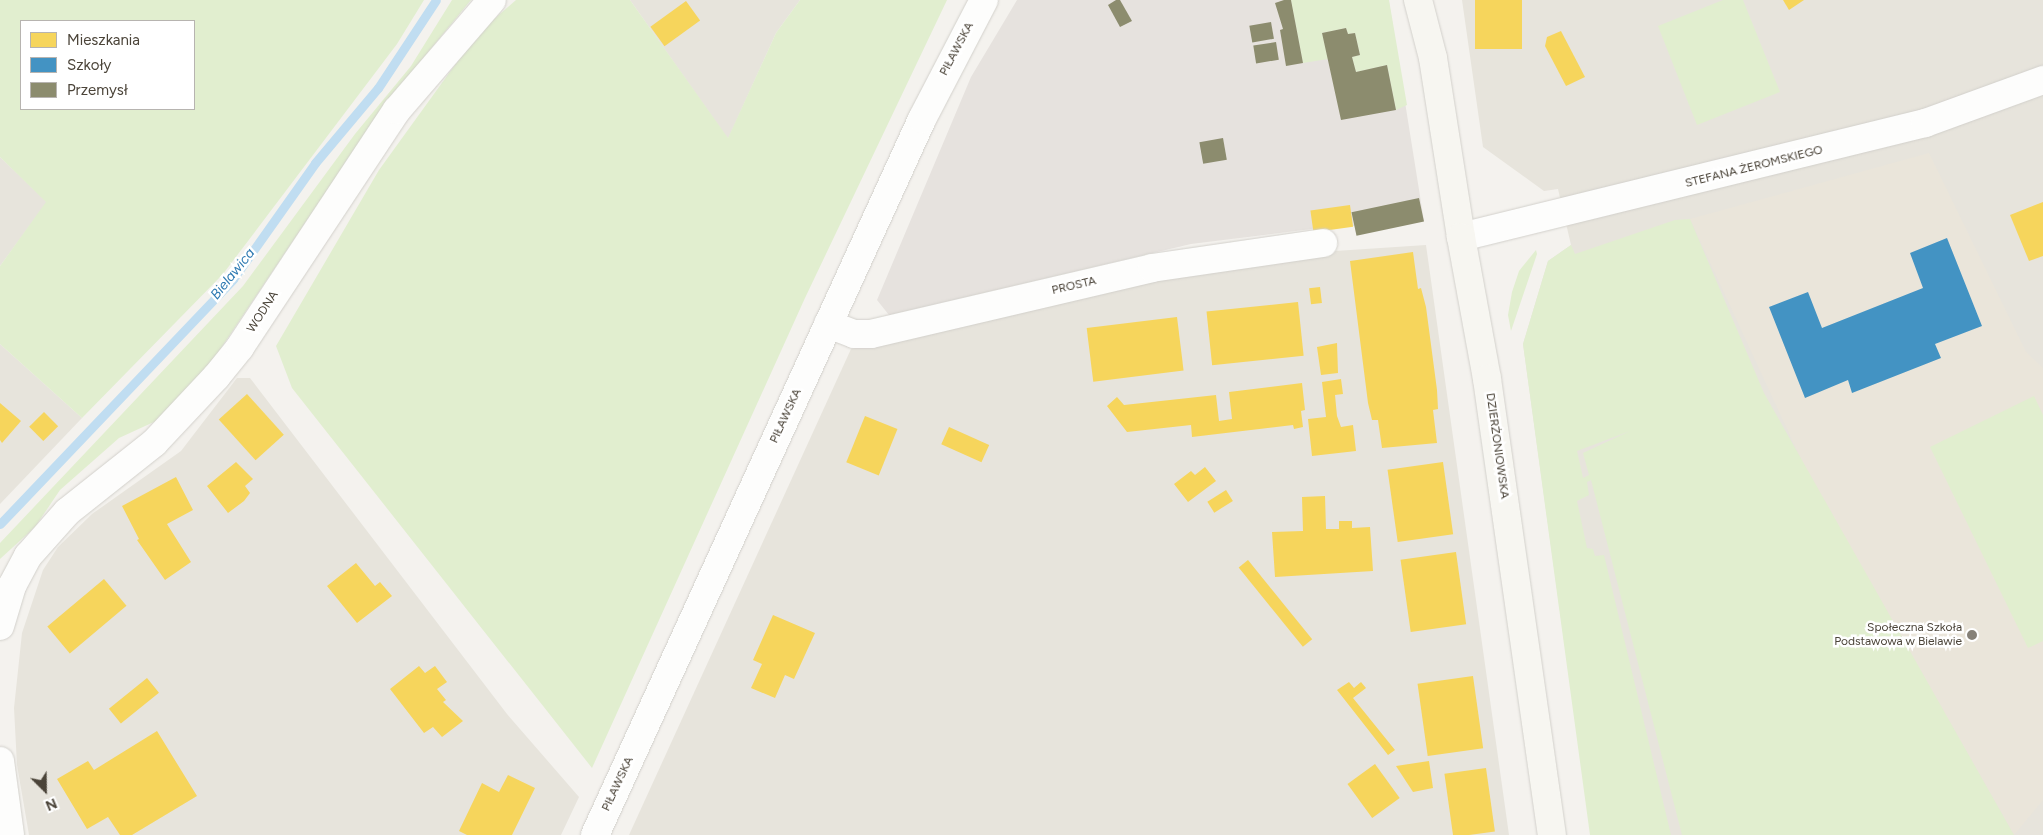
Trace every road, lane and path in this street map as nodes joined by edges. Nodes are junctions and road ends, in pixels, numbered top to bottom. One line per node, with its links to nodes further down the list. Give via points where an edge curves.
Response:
1 (492, 0): 10 (street, WODNA, via 429,70 371,145 230,360 154,443 51,528)
2 (984, 0): 9 (street, PIŁAWSKA, via 922,119)
3 (1418, 0): 5 (main road, DZIERŻONIOWSKA)
4 (1433, 0): 5 (main road, DZIERŻONIOWSKA)
5 (1433, 58): 7 (main road, DZIERŻONIOWSKA)
6 (2043, 80): 7 (street, STEFANA ŻEROMSKIEGO, via 1925,123)
7 (1460, 237): 15 (main road, DZIERŻONIOWSKA, via 1487,379)
8 (1323, 243): 9 (street, PROSTA, via 1152,268 871,334 857,335)
9 (828, 324): 14 (street, PIŁAWSKA)
10 (6, 583): 11 (street, WODNA)
11 (0, 626)
12 (0, 761): 13 (street)
13 (10, 835)
14 (595, 835)
15 (1552, 835)

